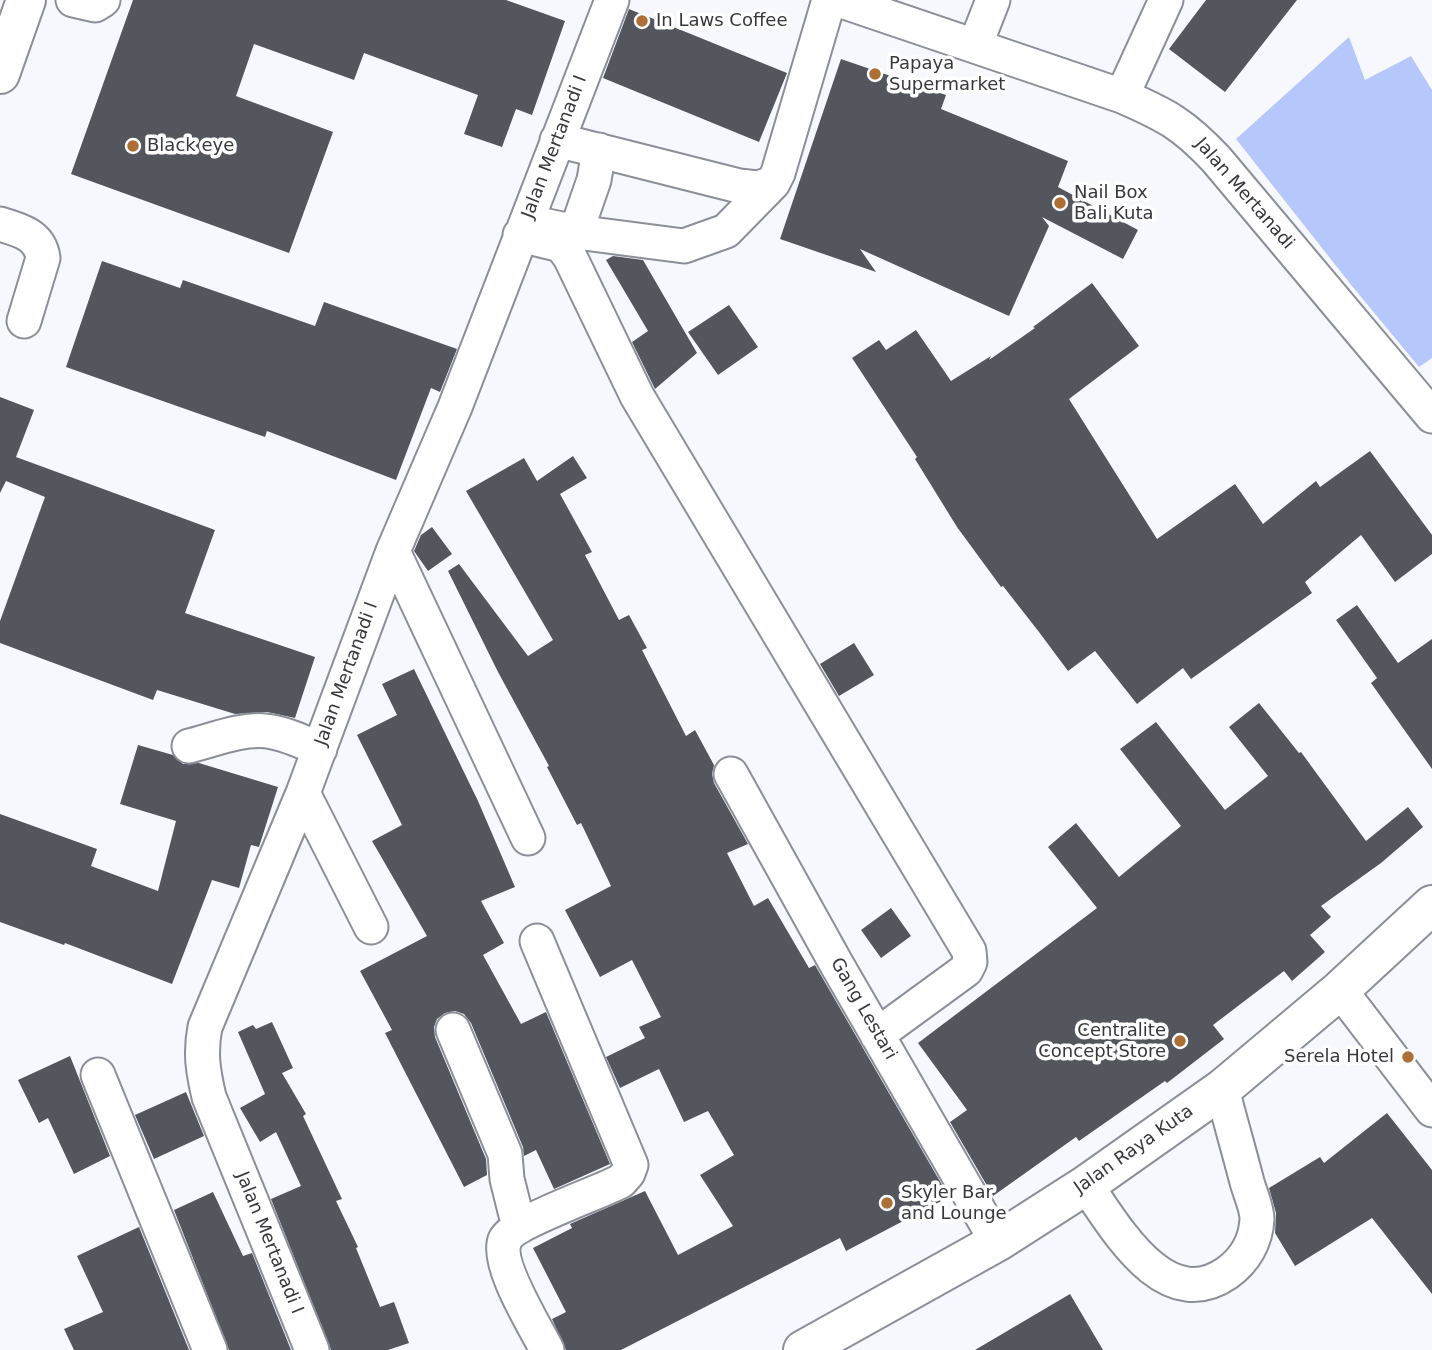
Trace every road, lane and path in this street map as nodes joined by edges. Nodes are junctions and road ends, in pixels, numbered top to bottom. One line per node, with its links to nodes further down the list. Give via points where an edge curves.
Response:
1 (26, 0): 10 (main road)
2 (73, 0): 3 (street, via 95,5)
3 (103, 0)
4 (612, 0): 12 (street, Jalan Mertanadi I)
5 (829, 0): 14 (street)
6 (839, 0): 9 (street, Jalan Mertanadi)
7 (993, 0): 9 (street)
8 (1166, 0): 11 (street)
9 (975, 46): 11 (street, Jalan Mertanadi)
10 (0, 74)
11 (1122, 96): 19 (street, Jalan Mertanadi, via 1167,116 1191,133)
12 (557, 140): 13 (street); 16 (street, Jalan Mertanadi I)
13 (599, 150): 14 (street, via 739,186 758,188); 17 (street)
14 (773, 183): 17 (street, via 726,231 684,246)
15 (0, 224): 18 (street, via 25,232 41,248 43,258)
16 (523, 228): 17 (street); 20 (street, Jalan Mertanadi I, via 455,407); 31 (street, via 561,244 570,257 638,396 969,951 966,970)
17 (576, 232)
18 (24, 321)
19 (1432, 416)
20 (393, 551): 22 (street, Jalan Mertanadi I); 25 (street)
21 (189, 746): 22 (street, via 264,730)
22 (320, 750): 24 (street, Jalan Mertanadi I)
23 (732, 774): 31 (street, Gang Lestari)
24 (303, 793): 27 (street); 39 (street, Jalan Mertanadi I, via 205,1027 201,1050 209,1097)
25 (528, 838)
26 (1432, 905): 29 (main road, Jalan Raya Kuta)
27 (371, 927)
28 (537, 941): 36 (street, via 631,1165 621,1181)
29 (1340, 990): 33 (main road, Jalan Raya Kuta); 34 (street)
30 (453, 1030): 36 (street, via 505,1154)
31 (877, 1035): 37 (street, Gang Lestari)
32 (98, 1075): 38 (street)
33 (1222, 1089): 35 (main road, Jalan Raya Kuta); 35 (street, via 1257,1217 1248,1253 1238,1265 1200,1285 1182,1285 1166,1278 1123,1237)
34 (1432, 1110)
35 (1086, 1185): 37 (main road, Jalan Raya Kuta)
36 (519, 1227): 40 (street, via 505,1238 505,1260)
37 (997, 1242): 41 (main road, Jalan Raya Kuta)
38 (210, 1350)
39 (312, 1350)
40 (547, 1350)
41 (803, 1350)

